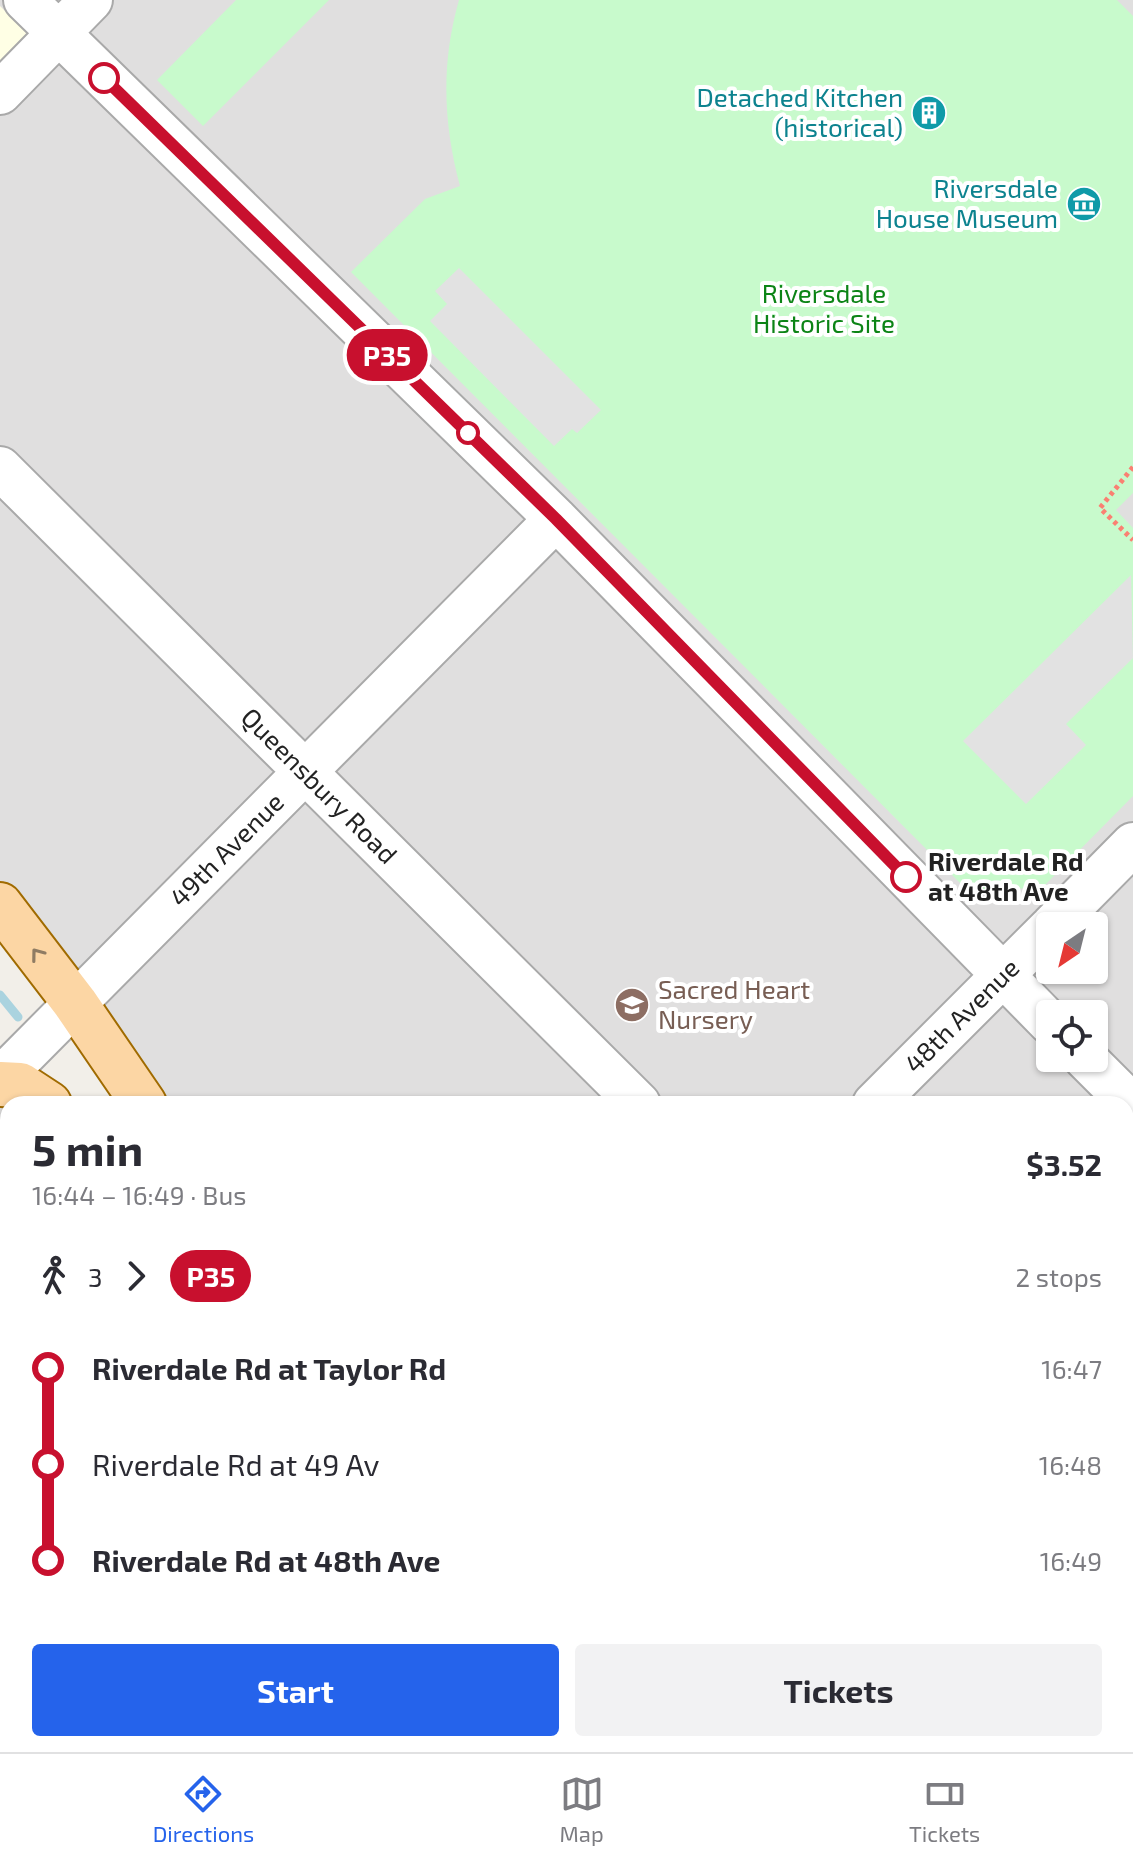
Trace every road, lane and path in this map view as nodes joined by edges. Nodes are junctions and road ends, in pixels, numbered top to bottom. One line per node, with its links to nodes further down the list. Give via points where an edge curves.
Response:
1 (25, 0): 3 (street)
2 (91, 0): 3 (street)
3 (59, 34): 4 (street); 7 (street)
4 (0, 93)
5 (1133, 467): 8 (path, via 1100,508)
6 (0, 468): 9 (street, Queensbury Road)
7 (556, 519): 9 (street, 49th Avenue); 14 (street)
8 (1133, 540)
9 (305, 771): 15 (street, 49th Avenue); 21 (street, Queensbury Road)
10 (1133, 844): 12 (street, 48th Avenue)
11 (0, 905): 15 (main road, one-way to 11)
12 (1066, 912)
13 (1036, 942): 14 (street, 48th Avenue)
14 (1003, 975): 16 (street); 22 (street, 48th Avenue)
15 (75, 1003): 18 (street, 49th Avenue); 20 (main road)
16 (1036, 1009)
17 (1099, 1072): 23 (street)
18 (0, 1082): 19 (main road, via 20,1085)
19 (37, 1096)
20 (141, 1096)
21 (631, 1096)
22 (882, 1096)
23 (1123, 1096)

